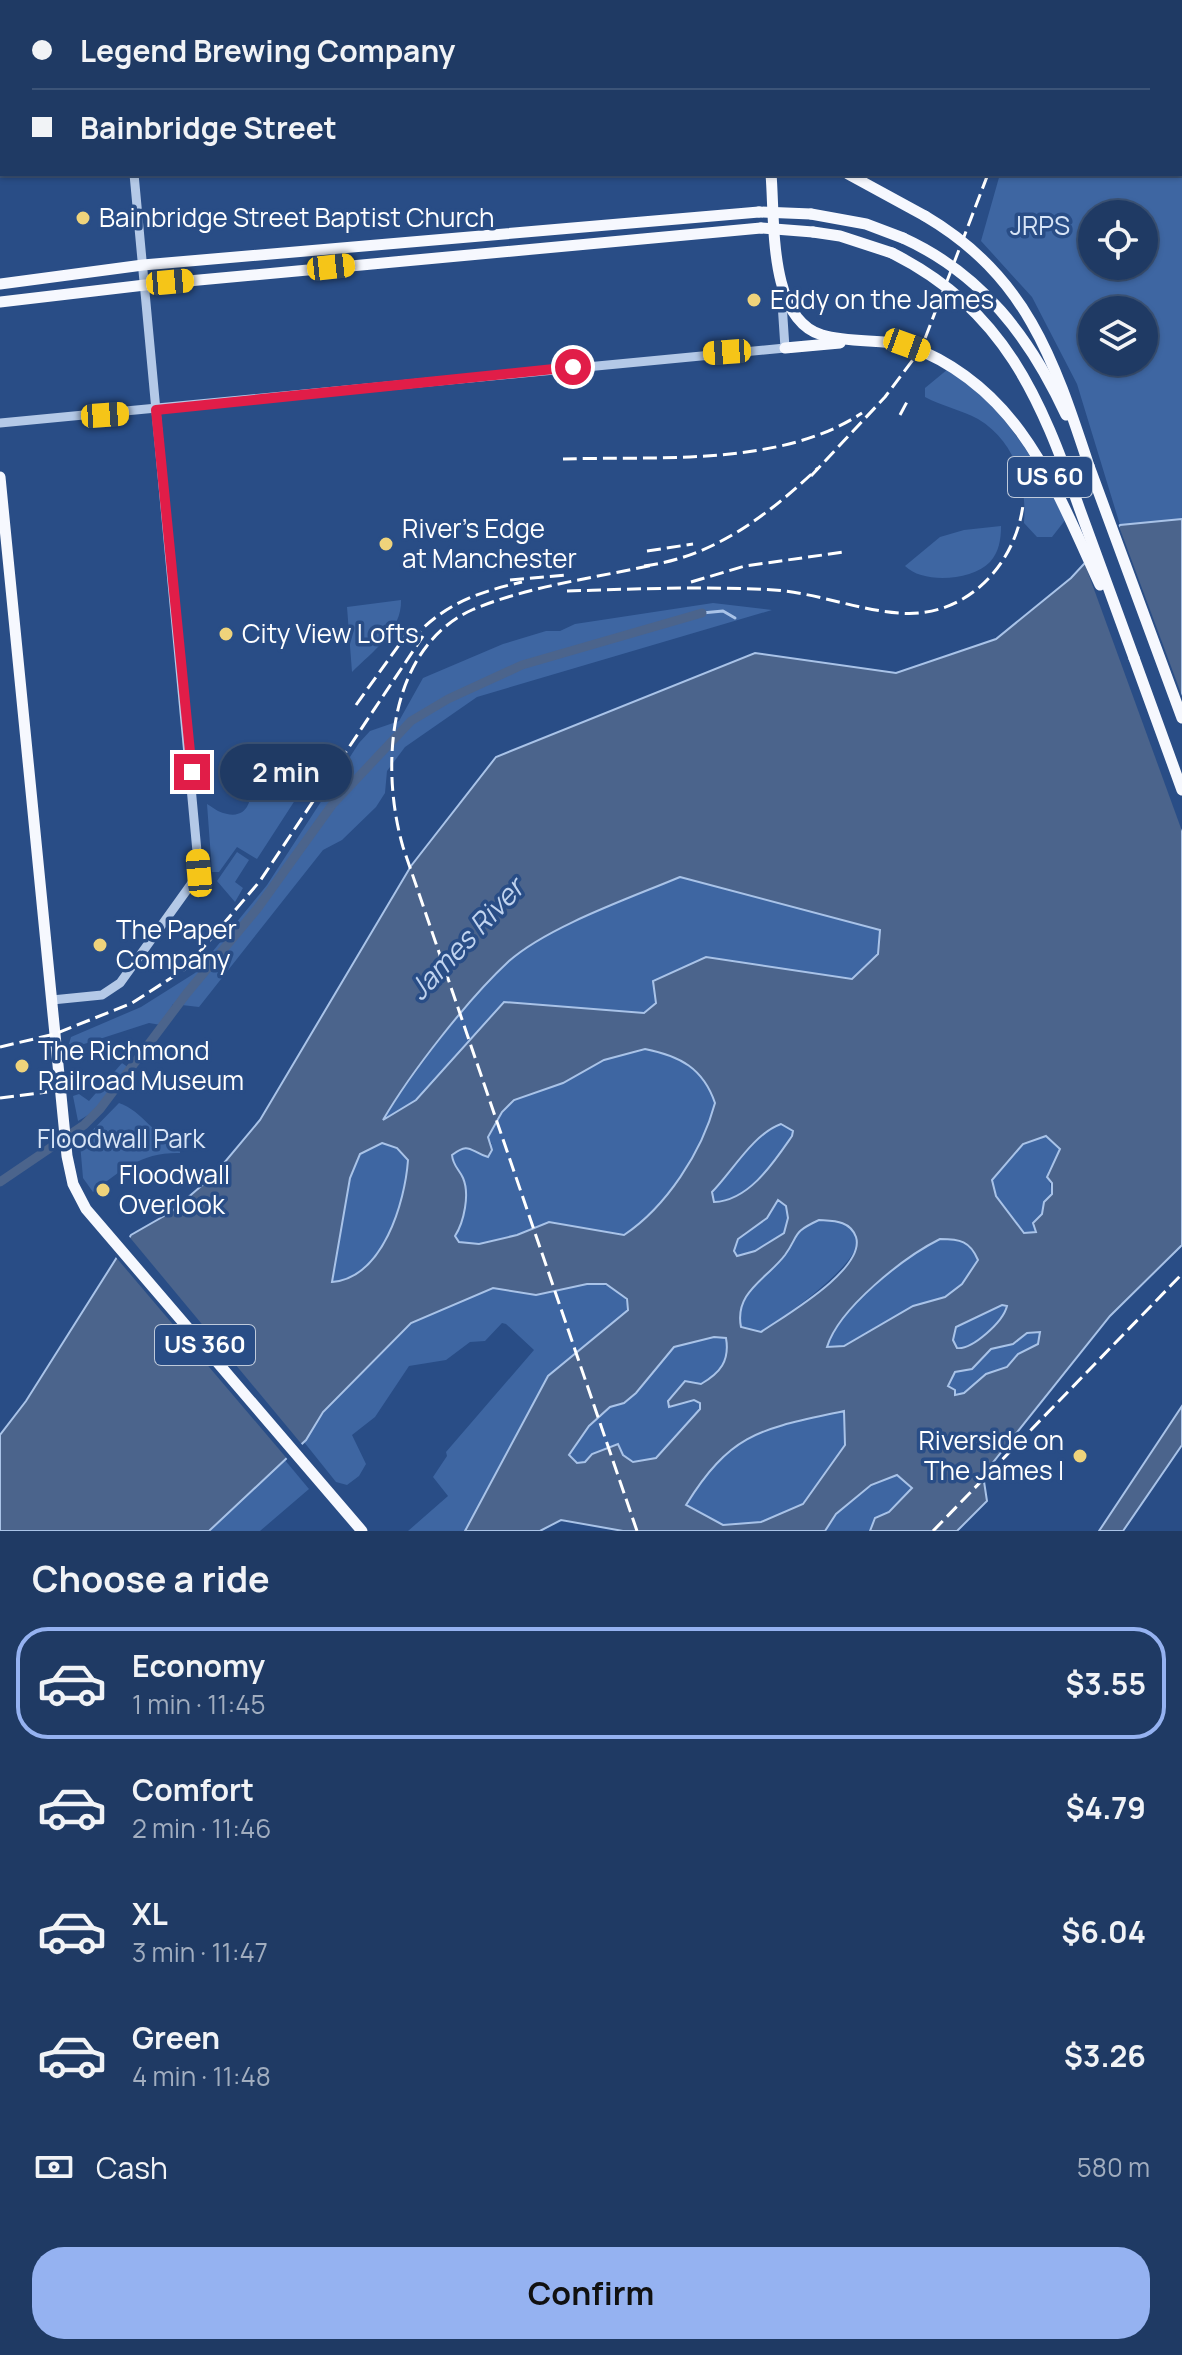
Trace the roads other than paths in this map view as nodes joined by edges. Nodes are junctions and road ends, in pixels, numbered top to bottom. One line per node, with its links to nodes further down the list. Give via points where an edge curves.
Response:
1 (134, 176): 4 (street)
2 (771, 176): 5 (main road, US 60)
3 (852, 176): 13 (main road, US 60, bridge, via 973,249 1020,300 1060,377)
4 (143, 265): 6 (main road); 7 (street); 13 (main road, bridge, via 759,212 866,224 903,238 970,279 1014,325 1041,365)
5 (780, 279): 9 (main road, US 60, via 792,312 805,328); 10 (street)
6 (0, 284)
7 (145, 285): 8 (main road); 11 (street); 15 (main road, bridge, via 761,228 840,236 892,253 960,296 999,336 1019,366 1058,449)
8 (0, 302)
9 (860, 342): 10 (main road); 15 (main road, US 60, bridge, via 907,345 960,369 1017,425 1050,477)
10 (785, 348): 11 (street)
11 (156, 410): 12 (street); 18 (street, via 199,873 120,983 102,995)
12 (0, 423)
13 (1089, 466): 16 (main road, US 60)
14 (0, 477): 18 (main road, US 360)
15 (1134, 658): 17 (main road, US 60)
16 (1182, 718)
17 (1182, 790)
18 (52, 1000): 19 (main road, US 360, via 67,1156 86,1209)
19 (362, 1531)

